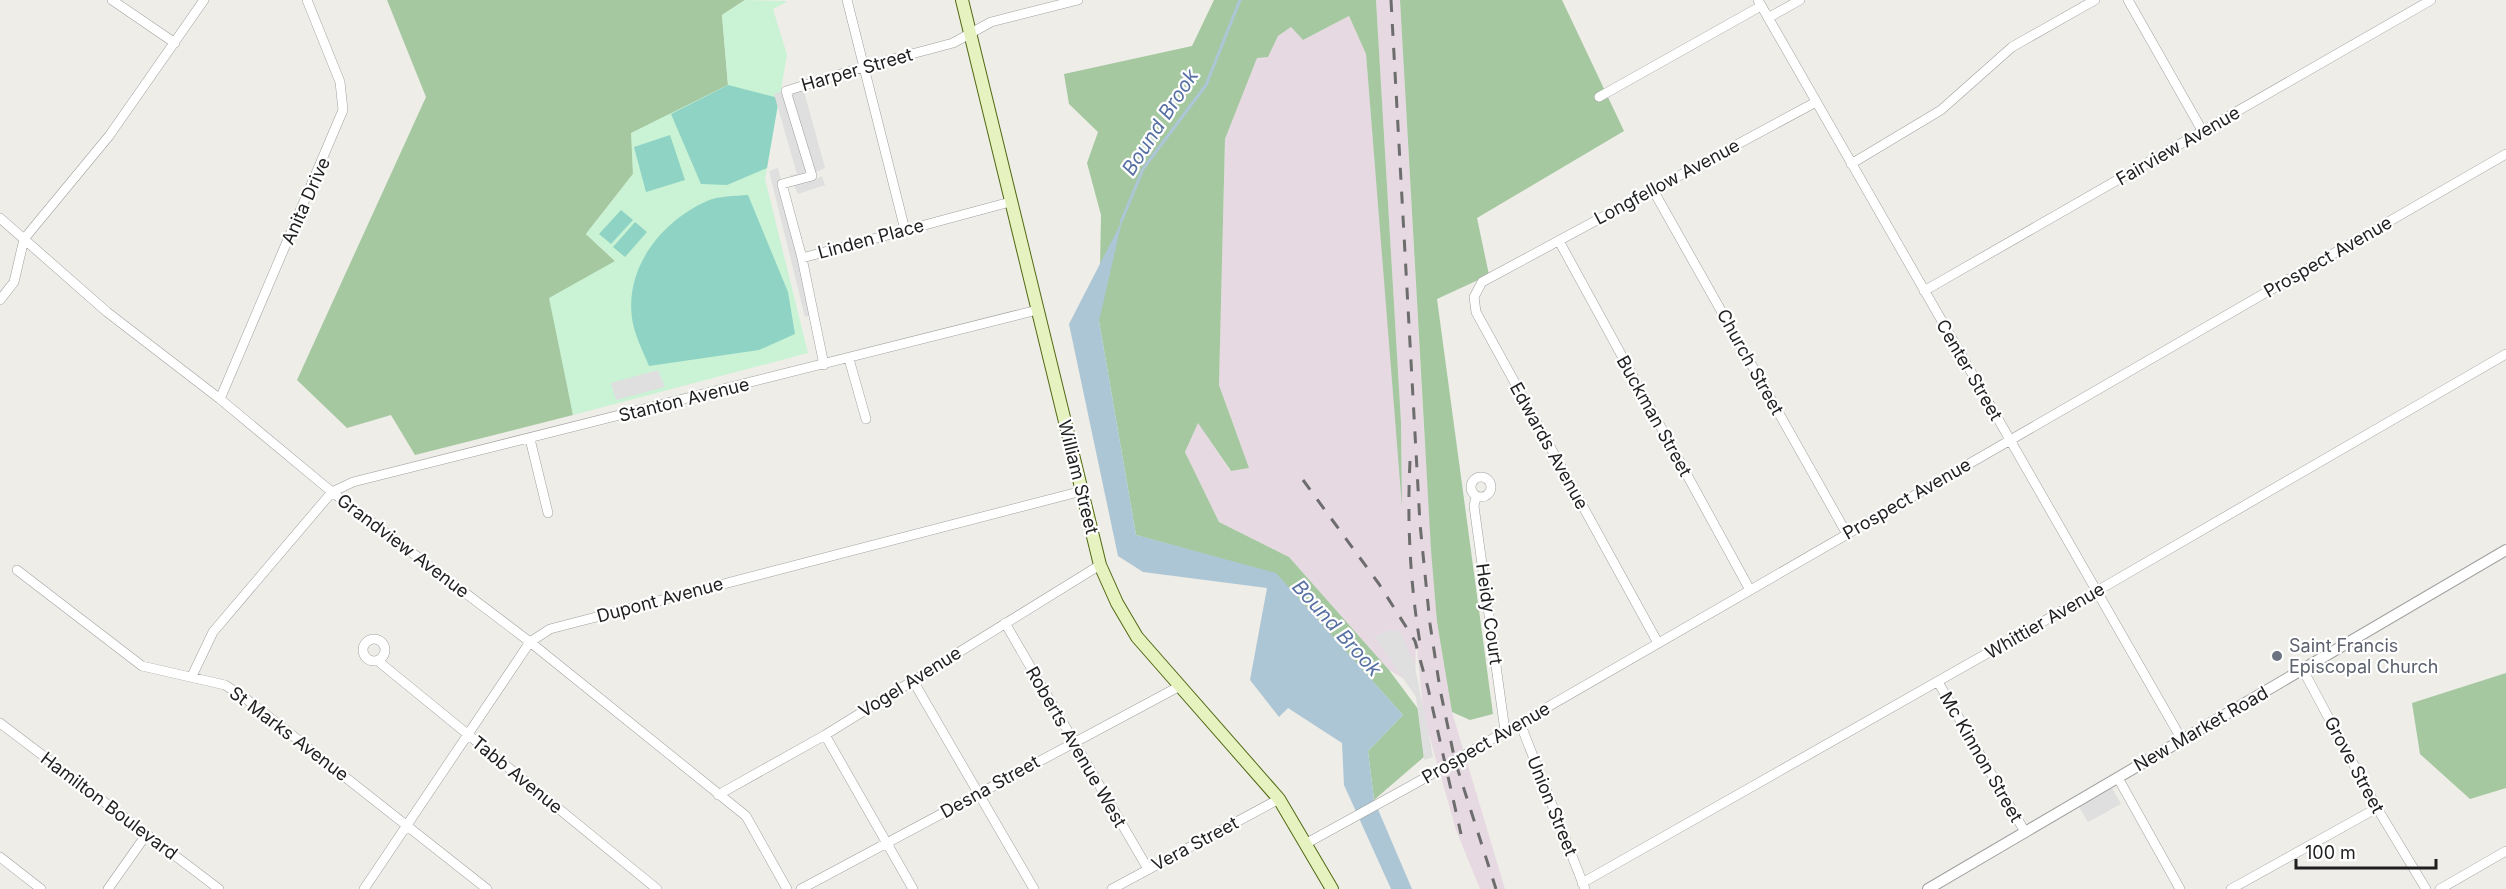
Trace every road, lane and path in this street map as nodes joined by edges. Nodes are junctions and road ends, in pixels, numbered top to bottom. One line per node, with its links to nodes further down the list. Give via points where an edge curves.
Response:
1 (112, 0): 14 (street)
2 (204, 0): 14 (street)
3 (307, 0): 35 (street, Anita Drive, via 340,82 343,110)
4 (847, 0): 15 (street)
5 (962, 0): 13 (main road, William Street)
6 (1078, 0): 13 (street, Harper Street, via 991,22)
7 (1800, 0): 12 (street)
8 (2095, 0): 20 (street, via 2012,47 1941,110)
9 (2128, 0): 18 (street)
10 (2431, 0): 18 (street, Fairview Avenue)
11 (1760, 3): 12 (street, Center Street); 16 (street)
12 (1768, 18): 17 (street, Center Street)
13 (969, 35): 15 (street, Harper Street, via 953,43); 22 (main road, William Street)
14 (175, 43): 25 (street, via 109,136)
15 (863, 67): 24 (street); 27 (street, Harper Street, via 786,91 812,176 782,184)
16 (1599, 97)
17 (1816, 102): 20 (street, Center Street); 21 (street, Longfellow Avenue)
18 (2203, 132): 29 (street, Fairview Avenue)
19 (2506, 154): 38 (street, Prospect Avenue)
20 (1851, 164): 29 (street, Center Street)
21 (1653, 190): 26 (street, Longfellow Avenue); 43 (street, Church Street)
22 (1010, 202): 24 (street, Linden Place); 31 (main road, William Street)
23 (0, 218): 25 (street, Grandview Avenue)
24 (905, 230): 27 (street, Linden Place)
25 (24, 239): 30 (street, via 14,282); 35 (street, Grandview Avenue, via 106,312)
26 (1559, 241): 28 (street, Longfellow Avenue); 47 (street, Buckman Street)
27 (802, 258): 34 (street, Linden Place)
28 (1518, 263): 51 (street, Edwards Avenue, via 1482,282 1474,297 1476,312)
29 (1924, 291): 38 (street, Center Street)
30 (0, 300)
31 (1037, 310): 33 (street, Stanton Avenue); 39 (main road, William Street)
32 (2506, 354): 48 (street, Whittier Avenue)
33 (849, 358): 34 (street, Stanton Avenue); 36 (street)
34 (825, 365): 37 (street, Stanton Avenue)
35 (220, 399): 40 (street, Grandview Avenue)
36 (867, 419)
37 (530, 439): 40 (street, Stanton Avenue, via 353,482); 42 (street)
38 (2009, 440): 43 (street, Prospect Avenue); 48 (street, Center Street)
39 (1082, 491): 45 (main road, William Street); 50 (street, Dupont Avenue, via 550,629)
40 (332, 492): 50 (street, Grandview Avenue); 54 (street, via 213,632)
41 (1476, 497): 60 (street, Heidy Court, via 1474,506)
42 (548, 513)
43 (1847, 534): 47 (street, Prospect Avenue)
44 (2506, 550): 53 (street, New Market Road)
45 (1100, 565): 49 (street, Vogel Avenue); 57 (main road, William Street, via 1137,637)
46 (17, 570): 54 (street, St Marks Avenue, via 142,666)
47 (1750, 590): 51 (street, Prospect Avenue)
48 (2097, 591): 56 (street, Whittier Avenue); 63 (street, Center Street)
49 (1005, 623): 55 (street, Vogel Avenue); 64 (street, Roberts Avenue West)
50 (530, 642): 61 (street, Dupont Avenue); 67 (street, Grandview Avenue)
51 (1658, 644): 59 (street, Prospect Avenue)
52 (378, 661): 61 (street, Tabb Avenue)
53 (2303, 670): 63 (street, New Market Road); 69 (street, Grove Street)
54 (192, 676): 70 (street, St Marks Avenue, via 225,685 245,698)
55 (912, 679): 62 (street, Vogel Avenue); 66 (street)
56 (1938, 682): 71 (street, Mc Kinnon Street); 78 (street, Whittier Avenue)
57 (1180, 686): 64 (street, Desna Street); 68 (main road, William Street)
58 (0, 723): 72 (street, Hamilton Boulevard)
59 (1520, 723): 60 (street, Prospect Avenue); 78 (street, Union Street)
60 (1505, 731): 74 (street, Prospect Avenue)
61 (468, 735): 70 (street, Dupont Avenue); 84 (street, Tabb Avenue)
62 (825, 735): 67 (street, Vogel Avenue); 73 (street)
63 (2182, 740): 65 (street, New Market Road)
64 (1072, 742): 66 (street, Desna Street); 77 (street, Roberts Avenue West)
65 (2118, 778): 71 (street, New Market Road); 92 (street)
66 (979, 794): 73 (street, Desna Street); 88 (street)
67 (717, 795): 85 (street, Grandview Avenue, via 746,816)
68 (1279, 799): 74 (main road, William Street); 77 (street, Vera Street)
69 (2377, 808): 93 (street); 94 (street, Grove Street)
70 (407, 826): 82 (street, Dupont Avenue); 83 (street, St Marks Avenue)
71 (2025, 832): 91 (street, New Market Road)
72 (146, 835): 80 (street); 81 (street, Hamilton Boulevard)
73 (887, 843): 86 (street, Desna Street); 87 (street)
74 (1307, 843): 90 (main road, William Street)
75 (2506, 851): 95 (street)
76 (0, 857): 79 (street)
77 (1148, 869): 89 (street, Vera Street)
78 (1584, 886)
79 (41, 889)
80 (108, 889)
81 (219, 889)
82 (364, 889)
83 (487, 889)
84 (657, 889)
85 (787, 889)
86 (801, 889)
87 (913, 889)
88 (1034, 889)
89 (1112, 889)
90 (1332, 889)
91 (1928, 889)
92 (2180, 889)
93 (2231, 889)
94 (2426, 889)
95 (2440, 889)

